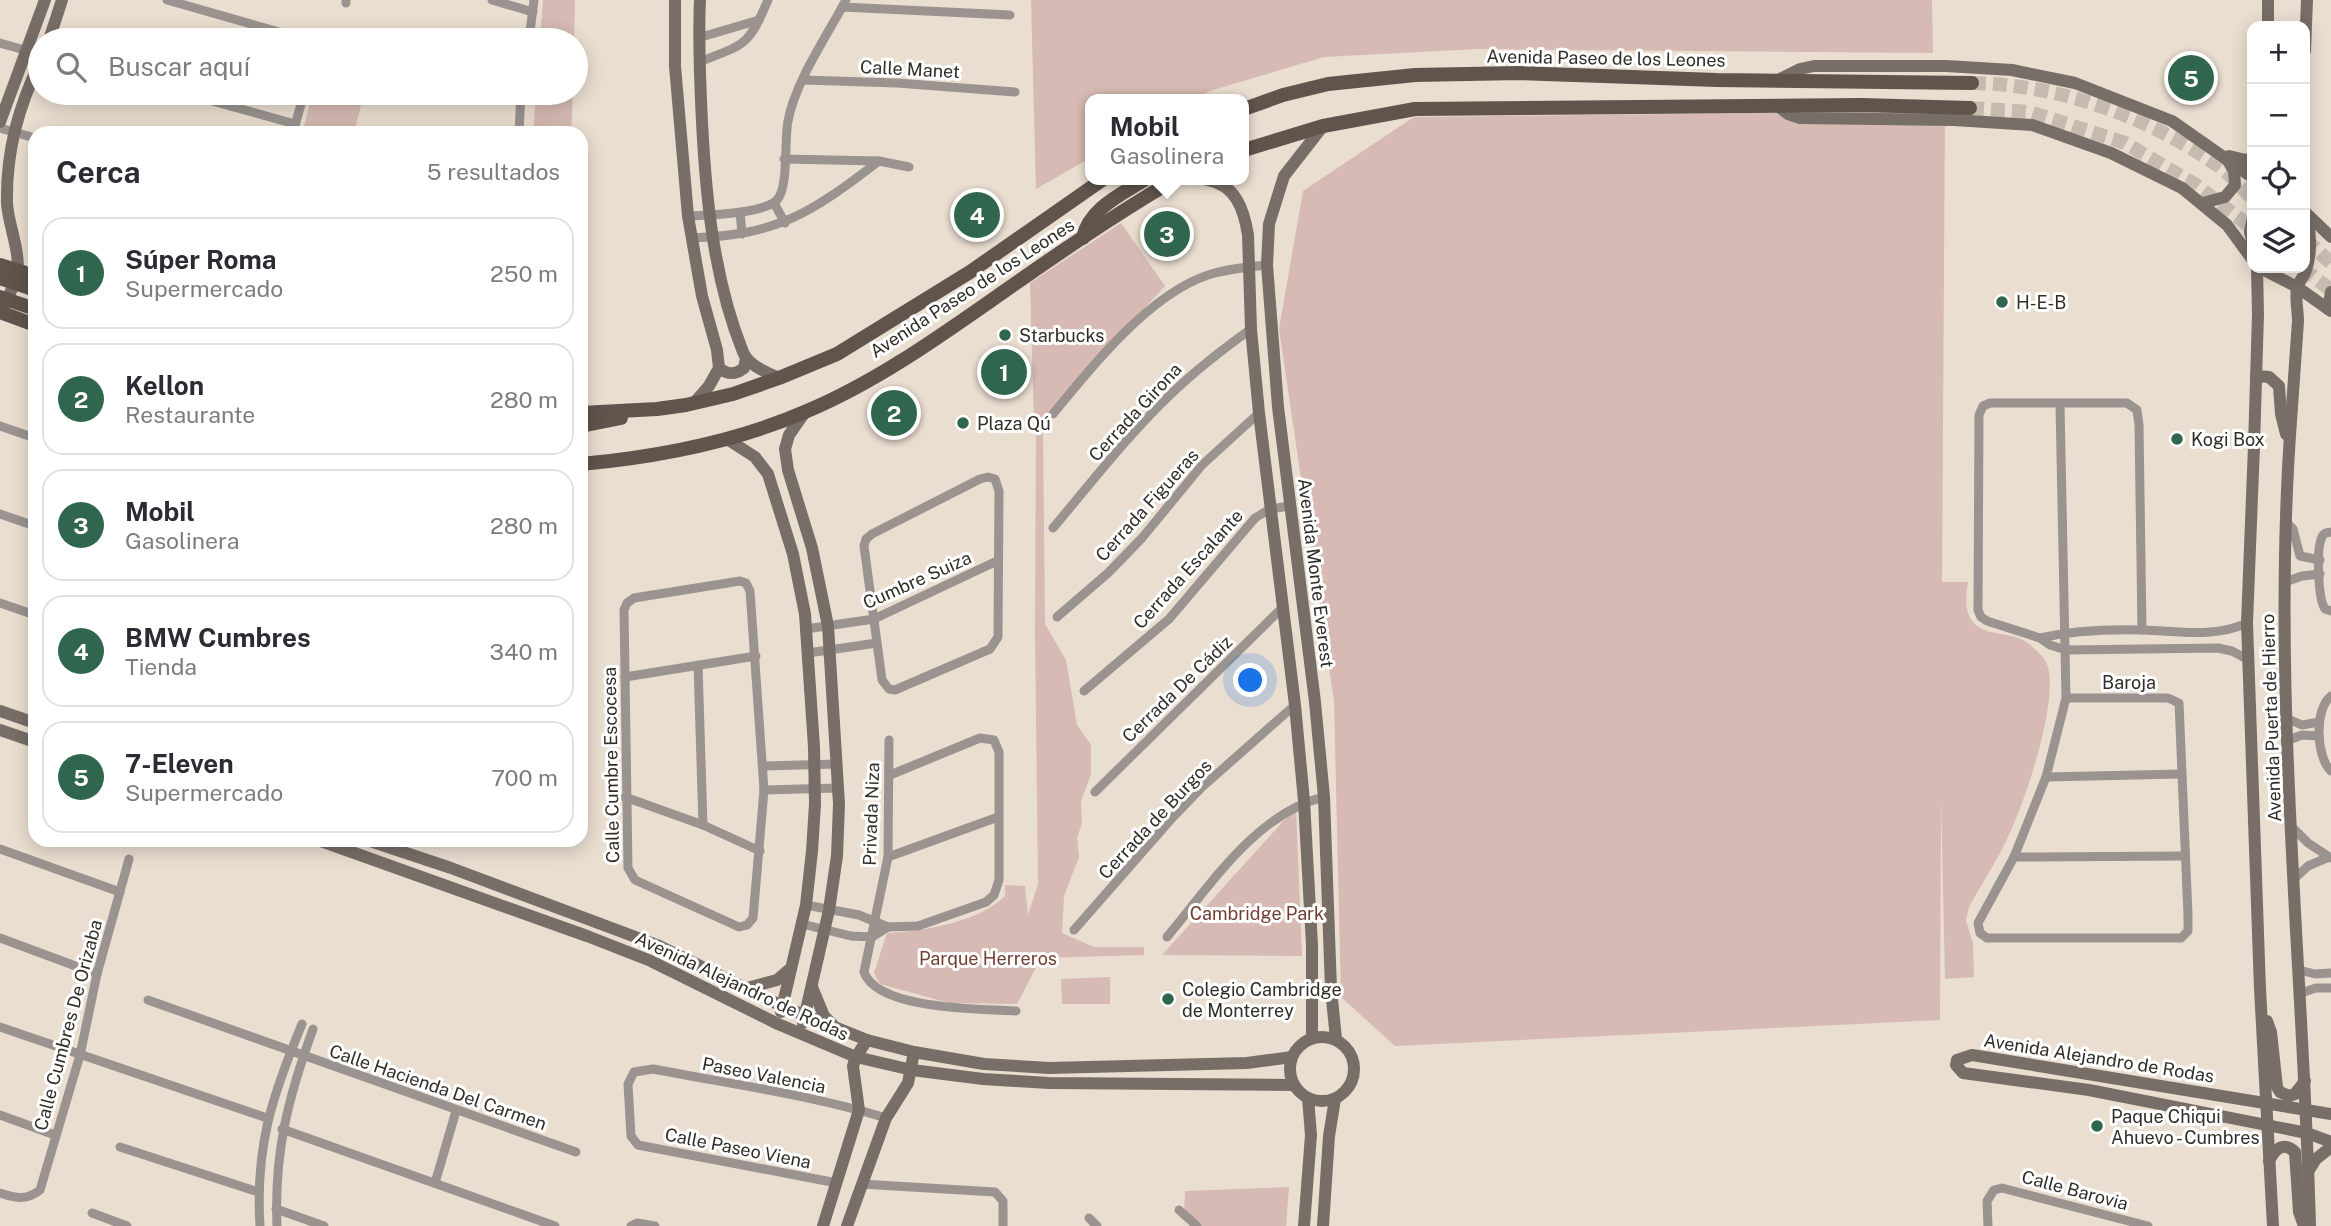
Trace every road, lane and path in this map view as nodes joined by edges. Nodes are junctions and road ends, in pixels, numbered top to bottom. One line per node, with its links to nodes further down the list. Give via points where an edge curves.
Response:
1 (45, 0): 17 (street)
2 (62, 0): 18 (street)
3 (167, 0): 19 (street)
4 (492, 0): 12 (street)
5 (534, 0): 12 (street)
6 (675, 0): 58 (street, via 676,78)
7 (700, 0): 21 (street)
8 (768, 0): 14 (street)
9 (2268, 0): 15 (street)
10 (2306, 0): 16 (street)
11 (844, 4): 13 (street); 25 (street)
12 (533, 12): 20 (street)
13 (1010, 15)
14 (759, 20): 21 (street); 24 (street, via 744,43)
15 (2268, 21)
16 (2306, 21)
17 (36, 28)
18 (53, 28)
19 (265, 28)
20 (531, 28)
21 (698, 38): 24 (street)
22 (0, 43): 23 (street)
23 (28, 51): 36 (street)
24 (699, 62): 57 (street)
25 (803, 80): 29 (street, Calle Manet); 45 (street, via 788,117)
26 (1776, 81): 27 (main road, Avenida Paseo de los Leones); 34 (main road, Avenida Paseo de los Leones, via 1520,73 1416,75 1328,85); 44 (street, via 1814,66 2012,70 2075,83 2172,121)
27 (1972, 83)
28 (28, 87): 41 (street)
29 (1015, 92)
30 (221, 105): 37 (street)
31 (301, 105): 38 (street)
32 (520, 105): 39 (street)
33 (1778, 106): 35 (main road); 40 (main road, via 1415,109); 55 (street, via 1800,118 2032,125 2110,153 2182,188)
34 (1249, 107)
35 (1970, 108)
36 (0, 122)
37 (288, 126)
38 (295, 126)
39 (519, 126)
40 (1322, 126): 43 (main road); 68 (street, Avenida Monte Everest, via 1284,176 1269,224)
41 (6, 130): 42 (street); 70 (street, via 7,205)
42 (28, 136)
43 (1249, 148)
44 (2224, 155): 46 (street); 49 (street); 55 (street, via 2234,171 2235,185 2225,197)
45 (784, 159): 47 (street); 54 (street, via 782,189)
46 (2247, 160)
47 (879, 161): 48 (street); 60 (street)
48 (909, 167)
49 (2247, 173)
50 (1095, 185): 91 (main road, Avenida Paseo de los Leones, via 876,332)
51 (1137, 185): 65 (main road, via 1092,216)
52 (1166, 185): 65 (main road, Avenida Paseo de los Leones)
53 (1223, 185): 69 (street, Avenida Monte Everest, via 1236,196 1246,220)
54 (774, 202): 56 (street); 60 (street)
55 (2203, 204): 66 (street, via 2227,225)
56 (740, 212): 57 (street); 61 (street)
57 (709, 215): 58 (street); 62 (street)
58 (688, 216): 64 (street)
59 (2310, 218): 63 (street)
60 (785, 223): 61 (street)
61 (742, 234): 62 (street)
62 (712, 237): 64 (street); 88 (street)
63 (2331, 237)
64 (691, 238): 89 (street)
65 (1083, 238): 95 (main road, Avenida Paseo de los Leones, via 951,329)
66 (2247, 252)
67 (0, 265): 70 (main road)
68 (1267, 265): 69 (street); 86 (street, Avenida Monte Everest)
69 (1248, 267): 85 (street, Avenida Monte Everest); 98 (street, via 1208,275 1164,299 1117,341)
70 (18, 271): 74 (main road); 82 (street)
71 (2258, 273): 90 (street, Avenida Puerta de Hierro)
72 (2268, 273): 76 (street)
73 (2305, 273): 76 (street, Avenida Puerta de Hierro)
74 (28, 274)
75 (0, 278): 77 (main road, bridge)
76 (2297, 287): 81 (street); 83 (street, Avenida Puerta de Hierro)
77 (28, 288)
78 (2331, 292): 81 (street)
79 (0, 297): 80 (main road, bridge)
80 (28, 307)
81 (2330, 310): 83 (street, via 2313,307)
82 (0, 313): 84 (main road)
83 (2298, 319): 103 (street, Avenida Puerta de Hierro)
84 (28, 323)
85 (1251, 329): 87 (street, Avenida Monte Everest); 110 (street, Cerrada Girona, via 1170,395)
86 (1272, 347): 87 (street); 105 (street, Avenida Monte Everest)
87 (1253, 350): 97 (street, Avenida Monte Everest)
88 (746, 358): 89 (street, via 744,368 735,373); 91 (street)
89 (719, 368): 92 (street)
90 (2256, 376): 103 (street, via 2269,377 2279,386); 122 (street, Avenida Puerta de Hierro)
91 (779, 378): 92 (main road, Avenida Paseo de los Leones)
92 (694, 403): 94 (main road, Avenida Paseo de los Leones)
93 (2060, 405): 125 (street, via 2127,403 2137,410); 127 (street); 129 (street, via 1990,403 1979,415 1978,610 1987,621)
94 (657, 409): 96 (main road, Avenida Paseo de los Leones); 99 (main road)
95 (805, 412): 102 (main road, Avenida Paseo de los Leones); 123 (street, via 785,449)
96 (588, 413)
97 (1259, 413): 106 (street, Avenida Monte Everest); 120 (street, Cerrada Figueras, via 1202,465 1108,573)
98 (1053, 414)
99 (588, 425)
100 (0, 426): 101 (street)
101 (28, 436)
102 (727, 439): 104 (main road, Avenida Paseo de los Leones, via 613,460); 124 (street, via 755,457 768,474 796,565)
103 (2289, 441): 108 (street, Avenida Puerta de Hierro)
104 (588, 458)
105 (1289, 506): 106 (street, Cerrada Escalante); 128 (street, Avenida Monte Everest)
106 (1270, 509): 117 (street, Avenida Monte Everest); 140 (street, Cerrada Escalante, via 1243,529 1169,619)
107 (0, 514): 109 (street)
108 (2287, 523): 112 (street, via 2300,556); 115 (street, Avenida Puerta de Hierro)
109 (28, 524)
110 (1053, 528)
111 (2331, 532): 112 (street, via 2321,538)
112 (2319, 560): 114 (street)
113 (997, 561): 121 (street, Cumbre Suiza); 121 (street, via 999,491 995,480 988,477 866,539); 131 (street, via 998,637 990,649 889,690 882,680)
114 (2320, 575): 115 (street); 118 (street, via 2320,601)
115 (2285, 582): 145 (street, Avenida Puerta de Hierro)
116 (0, 603): 119 (street)
117 (1282, 608): 130 (street, Avenida Monte Everest); 163 (street, Cerrada De Cádiz)
118 (2331, 611)
119 (28, 613)
120 (1057, 617)
121 (874, 619): 123 (street, Cumbre Suiza); 131 (street)
122 (2246, 623): 126 (street, via 2220,631); 137 (street, Avenida Puerta de Hierro)
123 (828, 626): 124 (street, Cumbre Suiza); 133 (street)
124 (806, 629): 135 (street)
125 (2142, 630): 126 (street); 127 (street)
126 (2187, 632): 132 (street)
127 (2064, 634): 129 (street); 134 (street)
128 (1307, 635): 130 (street); 164 (street, Avenida Monte Everest)
129 (2040, 638): 134 (street)
130 (1287, 639): 143 (street, Avenida Monte Everest)
131 (877, 643): 133 (street)
132 (2187, 648): 134 (street); 137 (street, via 2218,648)
133 (831, 650): 135 (street); 154 (street)
134 (2066, 650): 142 (street)
135 (808, 653): 153 (street)
136 (756, 656): 138 (street); 139 (street, Calle Cumbre Escocesa, via 750,591 740,581 634,598 627,603); 155 (street, Calle Cumbre Escocesa)
137 (2247, 659): 201 (street, Avenida Puerta de Hierro)
138 (698, 665): 139 (street); 168 (street)
139 (625, 677): 165 (street, Calle Cumbre Escocesa)
140 (1084, 691)
141 (2331, 696): 147 (street)
142 (2066, 698): 157 (street, Baroja, via 2168,698 2179,703); 159 (street)
143 (1295, 705): 166 (street, Avenida Monte Everest); 187 (street, Cerrada de Burgos, via 1172,817)
144 (0, 711): 146 (street)
145 (2286, 718): 147 (street, via 2302,724); 152 (street, Avenida Puerta de Hierro)
146 (28, 721)
147 (2319, 722): 149 (street)
148 (0, 730): 150 (street)
149 (2319, 736): 152 (street, via 2302,734); 156 (street)
150 (28, 740)
151 (889, 740): 158 (street, Privada Niza)
152 (2287, 741): 169 (street, Avenida Puerta de Hierro)
153 (814, 764): 154 (street); 155 (street); 161 (street)
154 (837, 764): 160 (street)
155 (764, 766): 162 (street, Calle Cumbre Escocesa)
156 (2331, 771)
157 (2180, 774): 159 (street); 174 (street)
158 (890, 775): 167 (street, via 980,738 994,740 999,752); 175 (street, Privada Niza)
159 (2046, 777): 176 (street)
160 (838, 788): 161 (street); 182 (street, via 837,856)
161 (815, 789): 162 (street); 181 (street)
162 (764, 790): 173 (street, Calle Cumbre Escocesa)
163 (1095, 792)
164 (1324, 796): 166 (street); 211 (street, Avenida Monte Everest)
165 (625, 797): 168 (street); 173 (street, Calle Cumbre Escocesa, via 628,868 635,880 734,926 747,925 752,918)
166 (1304, 802): 189 (street, via 1260,831); 210 (street, Avenida Monte Everest)
167 (998, 817): 175 (street); 185 (street, via 999,880 994,895 936,921)
168 (703, 825): 173 (street)
169 (2291, 826): 177 (street); 179 (street, Avenida Puerta de Hierro)
170 (338, 847): 205 (street, Avenida Alejandro de Rodas, via 651,961)
171 (388, 847): 196 (street, Avenida Alejandro de Rodas, via 657,944)
172 (0, 849): 180 (street)
173 (760, 851)
174 (2184, 856): 176 (street); 176 (street, via 2188,932 2181,938 1987,938 1978,923)
175 (888, 857): 183 (street, Privada Niza)
176 (2014, 857)
177 (2330, 857): 179 (street, via 2308,866)
178 (129, 859): 180 (street, Calle Cumbres De Orizaba)
179 (2294, 879): 192 (street, Avenida Puerta de Hierro)
180 (120, 892): 193 (street, Calle Cumbres De Orizaba)
181 (806, 905): 182 (street); 184 (street)
182 (829, 909): 183 (street); 186 (street)
183 (875, 921): 185 (street); 188 (street, Privada Niza)
184 (802, 925): 186 (street); 191 (street)
185 (888, 927): 188 (street)
186 (825, 930): 188 (street); 195 (street)
187 (1074, 930)
188 (872, 937): 202 (street, Privada Niza, via 864,972 875,988 913,1002)
189 (1167, 937)
190 (0, 938): 193 (street)
191 (791, 968): 196 (street, via 776,980); 200 (street)
192 (2300, 970): 194 (street); 198 (street, Avenida Puerta de Hierro)
193 (97, 974): 215 (street, Calle Cumbres De Orizaba)
194 (2331, 974)
195 (812, 987): 203 (street); 207 (street, via 824,1016)
196 (747, 988): 200 (street, Avenida Alejandro de Rodas)
197 (2331, 988): 198 (street)
198 (2301, 993): 220 (street, Avenida Puerta de Hierro)
199 (148, 1000): 213 (street, Calle Hacienda Del Carmen)
200 (782, 1006): 203 (street, Avenida Alejandro de Rodas); 205 (street)
201 (2261, 1008): 220 (street, via 2271,1032 2280,1092 2295,1094); 224 (street, Avenida Puerta de Hierro)
202 (1016, 1011)
203 (805, 1015): 207 (street, Avenida Alejandro de Rodas); 209 (street)
204 (302, 1024): 213 (street)
205 (778, 1024): 209 (street, Avenida Alejandro de Rodas)
206 (0, 1027): 215 (street)
207 (836, 1028): 212 (street, Avenida Alejandro de Rodas)
208 (313, 1029): 216 (street)
209 (800, 1034): 217 (street, Avenida Alejandro de Rodas)
210 (1312, 1038): 211 (street); 218 (street)
211 (1336, 1039): 223 (street, via 1345,1045 1355,1064 1351,1085)
212 (867, 1040): 214 (street, Avenida Alejandro de Rodas); 217 (street)
213 (290, 1051): 216 (street, Calle Hacienda Del Carmen); 230 (street)
214 (914, 1052): 218 (street, Avenida Alejandro de Rodas, via 984,1064 1049,1068); 219 (street)
215 (80, 1055): 230 (street); 235 (street, Calle Cumbres De Orizaba)
216 (303, 1056): 227 (street, Calle Hacienda Del Carmen); 233 (street)
217 (856, 1057): 219 (street, Avenida Alejandro de Rodas); 226 (street)
218 (1292, 1058): 221 (street)
219 (912, 1070): 221 (street, Avenida Alejandro de Rodas, via 1049,1083); 231 (street, via 903,1094)
220 (2305, 1081): 225 (street, Avenida Puerta de Hierro)
221 (1294, 1085): 222 (street)
222 (1308, 1098): 223 (street); 264 (street, via 1311,1135)
223 (1335, 1099): 265 (street)
224 (2268, 1105): 225 (street, Avenida Alejandro de Rodas); 232 (street, Avenida Puerta de Hierro); 232 (street, Avenida Alejandro de Rodas, via 1972,1055 1956,1060 1963,1073 2090,1090)
225 (2306, 1109): 228 (street, Avenida Alejandro de Rodas); 234 (street, Avenida Puerta de Hierro)
226 (859, 1110): 231 (street, Paseo Valencia); 236 (street, Paseo Valencia, via 653,1069 634,1072 628,1084); 244 (street)
227 (456, 1111): 240 (street, Calle Hacienda Del Carmen); 243 (street)
228 (2331, 1114)
229 (0, 1115): 235 (street)
230 (267, 1118): 246 (street)
231 (886, 1118): 245 (street)
232 (2268, 1125): 234 (street, Avenida Alejandro de Rodas); 241 (street, Avenida Puerta de Hierro)
233 (282, 1129): 243 (street); 248 (street)
234 (2307, 1133): 237 (street, Avenida Alejandro de Rodas); 242 (street, Avenida Puerta de Hierro)
235 (55, 1135): 247 (street, Calle Cumbres De Orizaba, via 40,1190 20,1199)
236 (634, 1142): 244 (street, Calle Paseo Viena)
237 (2331, 1142)
238 (120, 1147): 246 (street)
239 (2331, 1147): 242 (street)
240 (576, 1152)
241 (2269, 1161): 268 (street, Avenida Puerta de Hierro); 269 (street, via 2275,1149 2283,1146 2295,1152)
242 (2309, 1170): 270 (street, Avenida Puerta de Hierro)
243 (435, 1183): 257 (street)
244 (837, 1183): 259 (street)
245 (861, 1184): 260 (street); 261 (street, via 995,1192 1004,1208)
246 (258, 1192): 254 (street)
247 (0, 1193)
248 (276, 1209): 255 (street); 256 (street)
249 (1180, 1210): 263 (street)
250 (92, 1213): 253 (street)
251 (1089, 1217): 262 (street)
252 (632, 1225): 258 (street)
253 (127, 1226)
254 (260, 1226)
255 (277, 1226)
256 (324, 1226)
257 (555, 1226)
258 (655, 1226)
259 (823, 1226)
260 (847, 1226)
261 (1003, 1226)
262 (1097, 1226)
263 (1197, 1226)
264 (1304, 1226)
265 (1322, 1226)
266 (1988, 1226): 267 (street, Calle Barovia, via 1987,1201 1994,1190 2011,1189)
267 (2148, 1226)
268 (2273, 1226)
269 (2304, 1226)
270 (2310, 1226)

